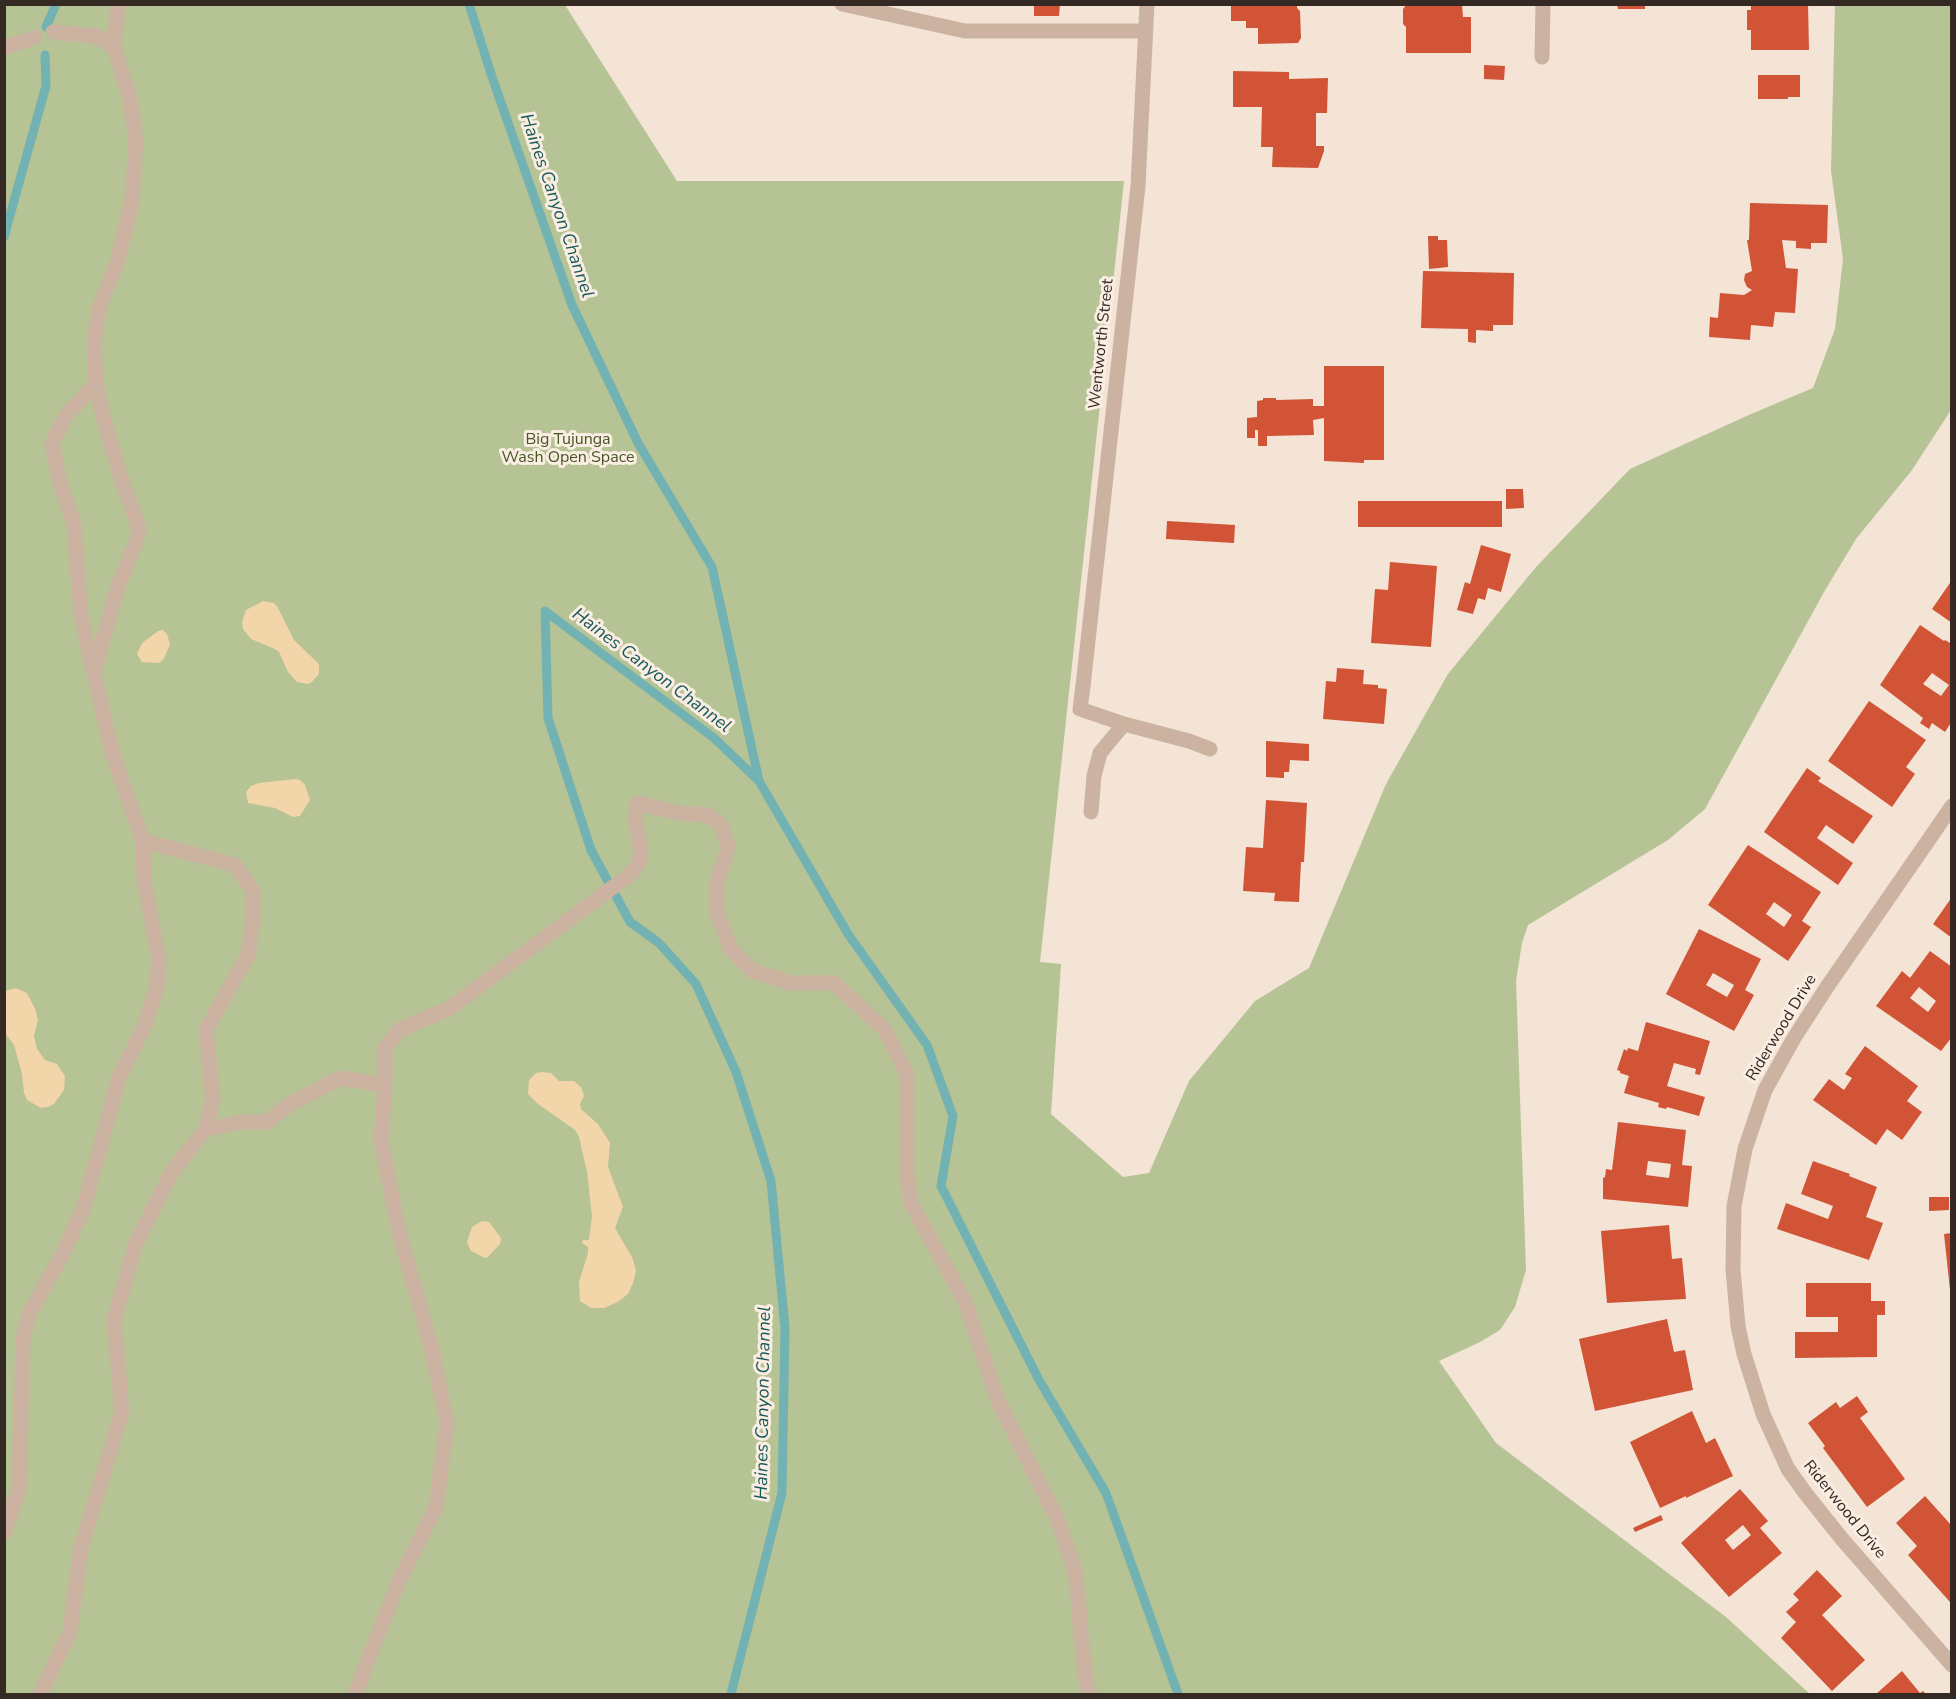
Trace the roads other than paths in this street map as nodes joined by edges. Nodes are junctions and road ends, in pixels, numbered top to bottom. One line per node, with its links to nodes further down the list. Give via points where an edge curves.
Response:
1 (118, 4): 8 (street)
2 (842, 4): 5 (street, via 965,31)
3 (1147, 4): 5 (street, Wentworth Street)
4 (1543, 4): 10 (street)
5 (1145, 31): 13 (street, Wentworth Street, via 1138,186 1080,709)
6 (53, 32): 8 (street, via 96,36)
7 (35, 37): 9 (street)
8 (114, 47): 11 (street, via 129,95 136,139 132,201 117,260 99,308 94,343)
9 (4, 48)
10 (1542, 57)
11 (96, 384): 12 (street, via 120,475 139,528); 12 (street, via 67,414 52,443 74,524 81,616)
12 (94, 671): 17 (street, via 114,759)
13 (1124, 724): 14 (street); 16 (street, via 1100,753)
14 (1210, 749)
15 (1952, 806): 21 (street, Riderwood Drive, via 1821,996 1765,1090 1745,1149 1734,1206 1733,1269 1744,1354 1763,1413 1788,1469 1842,1539)
16 (1091, 812)
17 (143, 842): 19 (street, via 235,865 253,891 249,953 206,1030 213,1100); 20 (street, via 144,882 159,959 157,986 146,1022 118,1078 83,1210 30,1312 23,1338 19,1489)
18 (385, 1085): 19 (street, via 340,1078 290,1104 267,1122); 23 (street, via 381,1140 399,1232 432,1349 447,1423 436,1507 399,1581); 24 (street, via 385,1048 399,1030 450,1008 632,873 641,851 634,819 638,803 678,813 708,815 721,825 728,847 717,883 717,913 731,950 753,971 790,982 834,982 885,1030 907,1074 910,1203 965,1302 998,1401 1057,1518 1075,1570)
19 (206, 1129): 22 (street, via 173,1170 136,1243 114,1320 122,1412 81,1548 70,1632)
20 (4, 1533)
21 (1952, 1665)
22 (40, 1695)
23 (355, 1695)
24 (1090, 1695)

